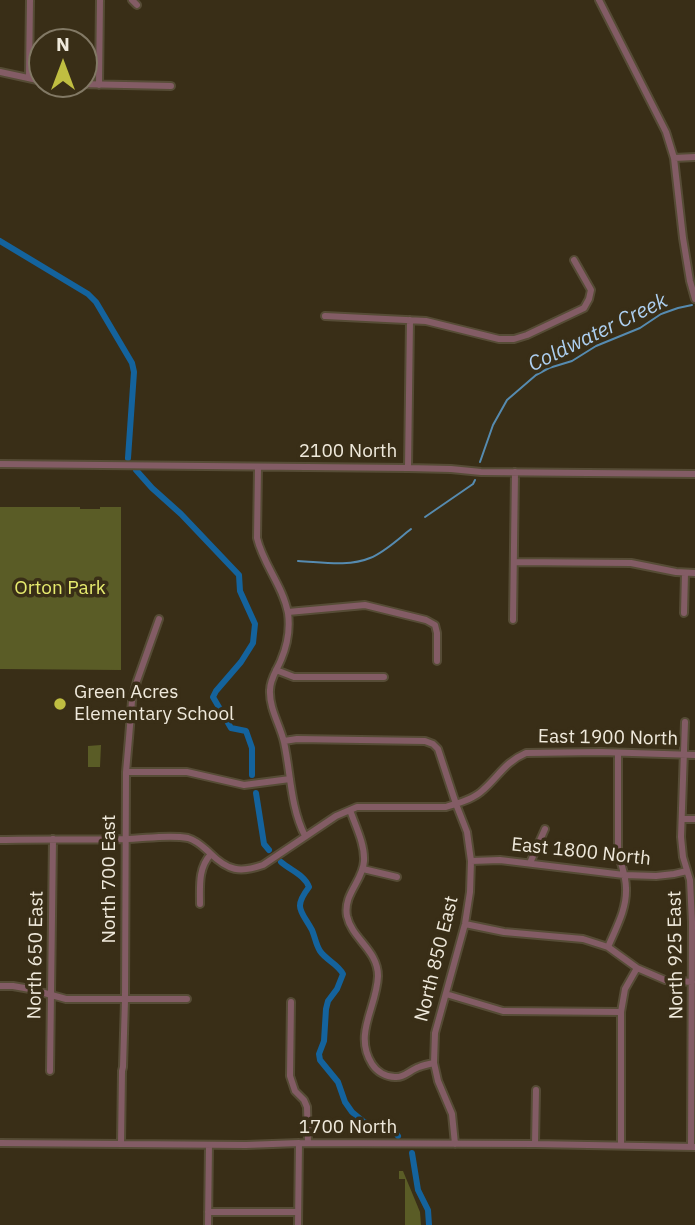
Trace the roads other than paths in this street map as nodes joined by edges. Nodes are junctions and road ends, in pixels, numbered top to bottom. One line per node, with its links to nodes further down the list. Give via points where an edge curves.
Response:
1 (30, 0): 4 (street)
2 (100, 0): 7 (street)
3 (599, 0): 10 (street, via 666,132)
4 (30, 28)
5 (0, 72): 6 (street)
6 (28, 77)
7 (99, 85): 8 (street)
8 (171, 86)
9 (695, 157): 10 (street)
10 (674, 158): 12 (street)
11 (574, 260): 14 (street, via 591,290 584,308 527,335 499,339)
12 (695, 299)
13 (325, 316): 14 (street)
14 (410, 320): 17 (street)
15 (0, 464): 16 (street, 2100 North)
16 (258, 467): 17 (street, 2100 North); 23 (street, via 257,538)
17 (408, 468): 18 (street, 2100 North)
18 (516, 472): 19 (street, 2100 North); 20 (street)
19 (695, 474)
20 (515, 562): 21 (street, via 631,563); 26 (street)
21 (685, 573): 22 (street); 24 (street)
22 (695, 573)
23 (288, 612): 27 (street, via 365,605 426,620 435,625); 28 (street, via 286,646)
24 (684, 613)
25 (159, 619): 35 (street, North 700 East, via 134,691)
26 (513, 620)
27 (437, 661)
28 (276, 670): 29 (street, via 294,677); 31 (street, via 271,700)
29 (384, 677)
30 (685, 722): 33 (street, North 925 East)
31 (284, 741): 36 (street); 37 (street, North 850 East, via 425,741 438,749)
32 (618, 753): 33 (street, East 1900 North); 37 (street, East 1900 North, via 526,752 503,767 480,793); 51 (street, via 618,850)
33 (685, 755): 34 (street, East 1900 North); 39 (street, North 925 East)
34 (695, 755)
35 (126, 772): 36 (street, via 187,772 244,785); 45 (street, North 700 East)
36 (290, 779): 42 (street, via 295,812)
37 (456, 804): 38 (street); 47 (street, North 850 East, via 467,832)
38 (350, 810): 42 (street); 49 (street, via 363,852)
39 (682, 819): 40 (street); 50 (street, North 925 East)
40 (695, 819)
41 (545, 829): 48 (street)
42 (305, 836): 46 (street, via 250,869 228,867)
43 (0, 839): 44 (street)
44 (53, 839): 45 (street); 60 (street, North 650 East)
45 (126, 839): 46 (street, via 191,839); 62 (street, North 700 East)
46 (211, 854): 53 (street, via 201,871)
47 (471, 861): 48 (street, East 1800 North); 54 (street, North 850 East)
48 (530, 863): 51 (street, East 1800 North)
49 (363, 869): 52 (street); 65 (street, via 349,894 346,912 377,968 364,1034 371,1063 396,1078)
50 (687, 871): 51 (street, East 1800 North); 57 (street, North 925 East)
51 (624, 875): 55 (street, via 625,903)
52 (397, 877)
53 (200, 904)
54 (465, 924): 55 (street, via 583,939); 59 (street, North 850 East)
55 (608, 947): 56 (street)
56 (637, 968): 57 (street, via 665,981); 64 (street, via 625,989)
57 (692, 982): 76 (street, North 925 East)
58 (0, 986): 60 (street)
59 (446, 993): 64 (street, via 503,1011); 65 (street, North 850 East, via 435,1033)
60 (51, 996): 62 (street); 66 (street, North 650 East)
61 (187, 999): 62 (street)
62 (125, 1000): 71 (street, North 700 East)
63 (291, 1002): 70 (street, via 291,1085 307,1107)
64 (621, 1012): 75 (street)
65 (434, 1063): 72 (street, North 850 East, via 452,1114)
66 (50, 1071)
67 (536, 1090): 73 (street)
68 (0, 1143): 71 (street, 1700 North)
69 (299, 1143): 70 (street, 1700 North); 74 (street, 1700 North); 78 (street)
70 (308, 1143): 72 (street, 1700 North)
71 (121, 1144): 74 (street, 1700 North)
72 (455, 1144): 73 (street, 1700 North)
73 (536, 1144): 75 (street, 1700 North)
74 (209, 1145): 77 (street)
75 (621, 1145): 76 (street, 1700 North)
76 (693, 1147)
77 (208, 1212): 78 (street); 79 (street)
78 (298, 1212): 80 (street)
79 (208, 1225)
80 (298, 1225)

